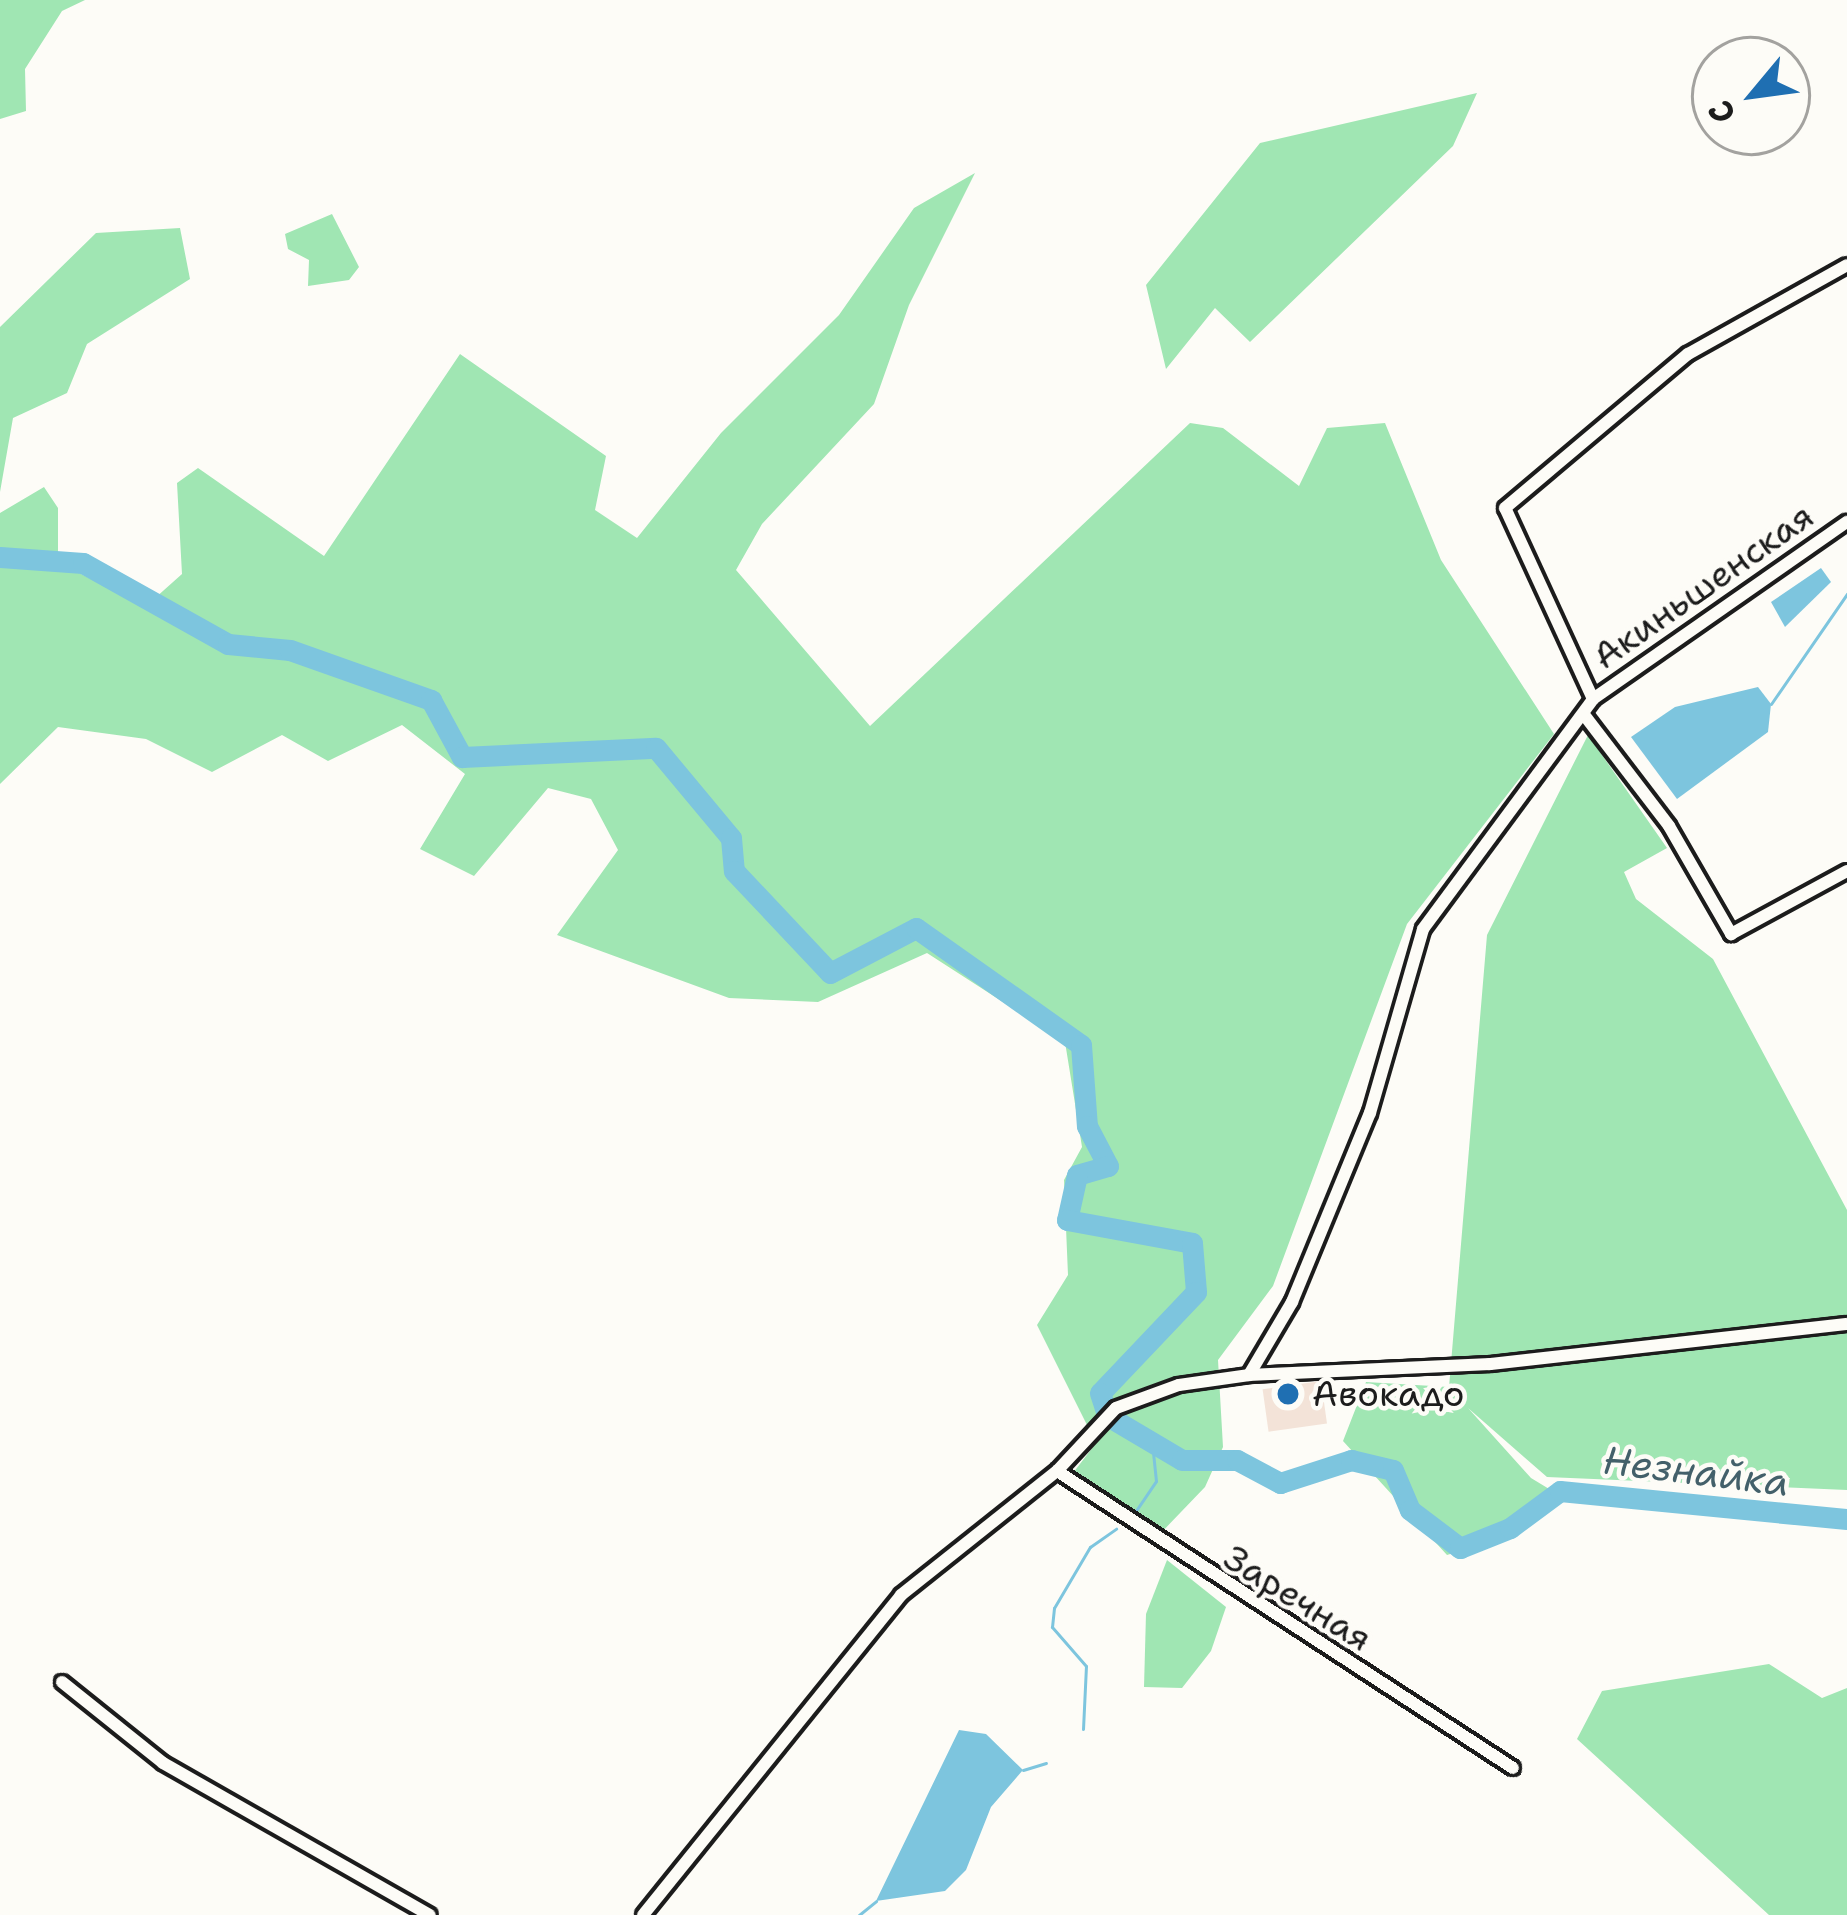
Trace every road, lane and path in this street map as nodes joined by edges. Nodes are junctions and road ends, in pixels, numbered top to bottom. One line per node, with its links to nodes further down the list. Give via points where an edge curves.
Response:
1 (1847, 265): 3 (street, via 1688,354 1504,508)
2 (1847, 522): 3 (street, Акиньшенская)
3 (1593, 699): 4 (street)
4 (1585, 716): 5 (street, via 1669,826 1731,934); 7 (street, via 1423,929 1370,1113 1292,1302)
5 (1847, 871)
6 (1847, 1324): 7 (street, via 1490,1364)
7 (1249, 1375): 8 (street, via 1179,1384 1116,1408)
8 (1057, 1472): 10 (street, Заречная); 12 (street, via 902,1594 748,1774)
9 (62, 1682): 11 (street, via 163,1763)
10 (1513, 1768)
11 (430, 1915)
12 (643, 1915)

